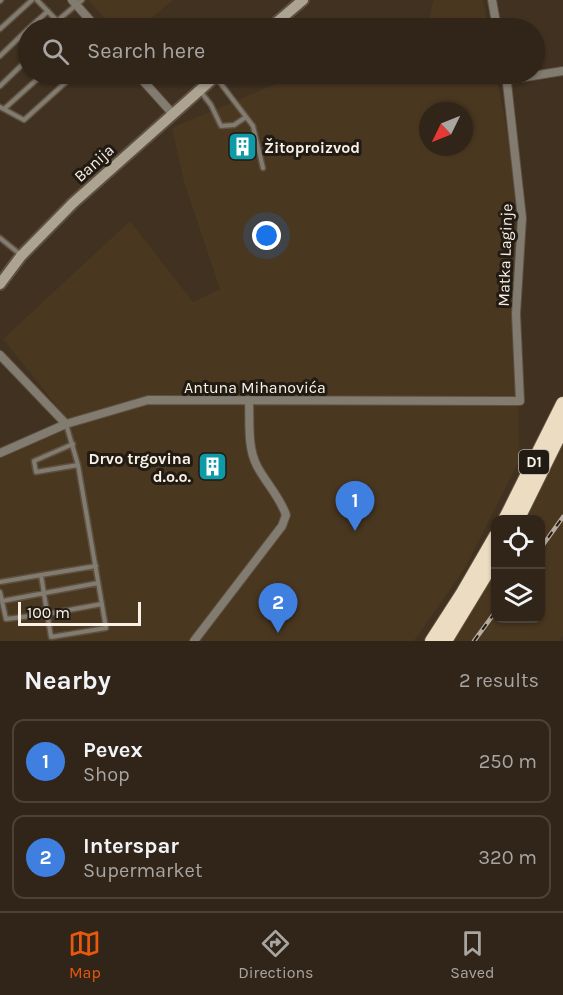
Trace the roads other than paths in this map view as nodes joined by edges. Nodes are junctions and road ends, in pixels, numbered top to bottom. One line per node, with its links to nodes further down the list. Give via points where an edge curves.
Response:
1 (32, 0): 13 (lane)
2 (37, 0): 6 (lane)
3 (303, 0): 11 (main road)
4 (492, 0): 12 (street)
5 (76, 2): 9 (lane); 10 (street)
6 (48, 11): 7 (lane); 8 (lane)
7 (41, 18)
8 (54, 18)
9 (60, 18)
10 (89, 18)
11 (282, 18)
12 (495, 18)
13 (0, 29)
14 (18, 39): 15 (lane)
15 (0, 56)
16 (18, 69): 25 (lane)
17 (563, 71): 18 (street)
18 (545, 73)
19 (31, 84): 27 (lane)
20 (64, 84): 27 (lane, via 24,120)
21 (146, 84): 28 (street)
22 (206, 84): 26 (main road, Banija)
23 (222, 84): 29 (lane)
24 (507, 84): 36 (street, Matka Laginje, via 522,218 516,314)
25 (0, 86)
26 (199, 90): 28 (main road, Banija); 29 (lane, via 212,105 221,126 234,125)
27 (2, 108)
28 (172, 113): 32 (main road, Banija)
29 (246, 117): 30 (lane, via 253,126)
30 (262, 168)
31 (0, 238): 32 (lane)
32 (21, 256): 33 (main road, Banija)
33 (0, 284)
34 (0, 355): 38 (street)
35 (249, 400): 36 (street, Antuna Mihanovića); 38 (street, Antuna Mihanovića, via 148,400); 56 (street, via 251,451 286,515 282,526)
36 (520, 401)
37 (563, 404): 43 (highway, D1)
38 (66, 424): 40 (lane); 41 (street, Antuna Mihanovića)
39 (563, 427): 44 (highway, D1)
40 (73, 444): 42 (lane); 42 (lane, via 34,461 36,472)
41 (0, 453)
42 (78, 465): 47 (lane)
43 (507, 515)
44 (519, 515)
45 (491, 543): 57 (highway)
46 (491, 564): 58 (highway)
47 (96, 566): 48 (lane); 50 (lane)
48 (41, 575): 49 (lane); 52 (lane)
49 (0, 582)
50 (98, 583): 52 (lane); 54 (lane)
51 (0, 592): 53 (lane)
52 (44, 594): 53 (lane); 55 (lane)
53 (2, 601): 55 (lane, via 6,619)
54 (102, 604): 55 (lane); 55 (lane, via 106,628 51,637)
55 (47, 614)
56 (194, 641)
57 (432, 641)
58 (445, 641)

